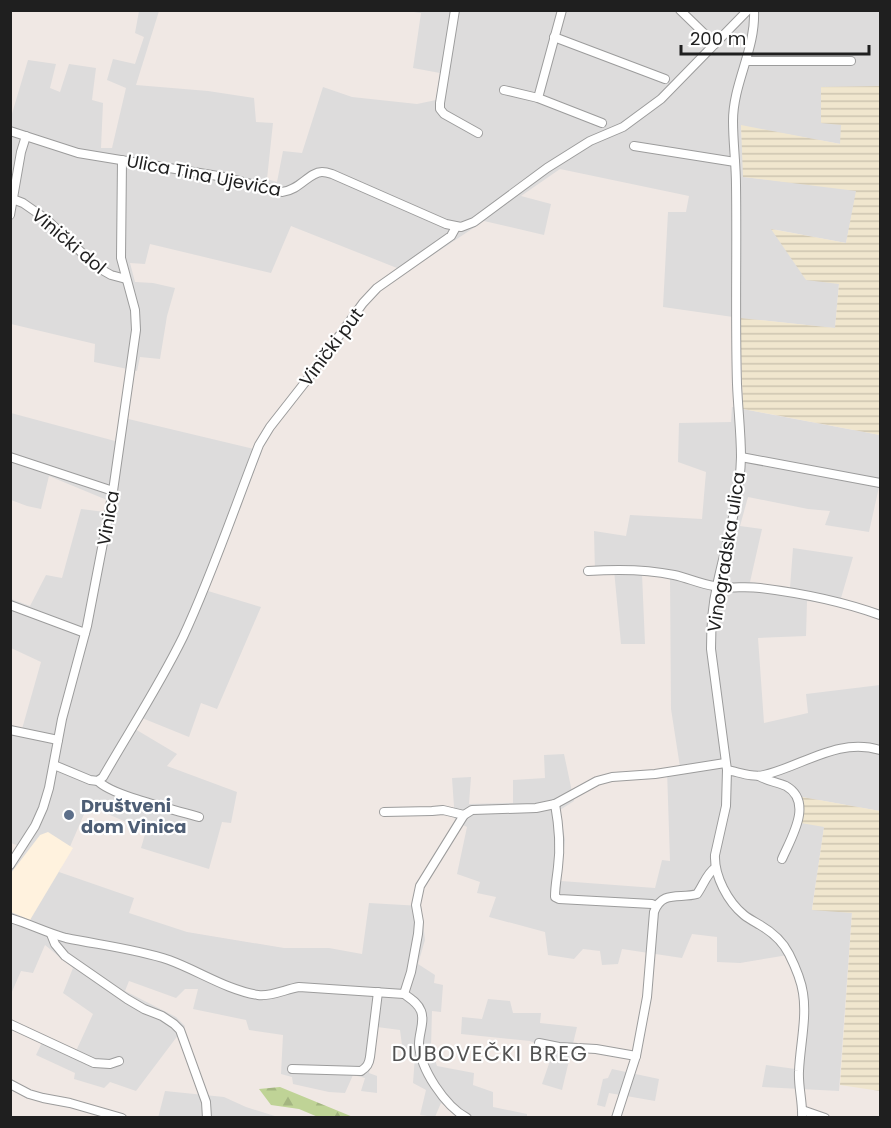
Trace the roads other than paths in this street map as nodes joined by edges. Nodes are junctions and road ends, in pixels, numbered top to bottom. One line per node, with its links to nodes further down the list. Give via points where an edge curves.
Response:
1 (455, 10): 15 (street, via 440,109)
2 (562, 10): 6 (street)
3 (680, 10): 7 (street)
4 (748, 10): 7 (street, Vinički put)
5 (754, 10): 8 (street, Vinogradska ulica)
6 (554, 37): 10 (street); 12 (street)
7 (715, 44): 22 (street, Vinički put, via 661,99 632,121 569,154 474,222)
8 (746, 61): 9 (street); 19 (street, Vinogradska ulica, via 734,109)
9 (851, 61)
10 (665, 79)
11 (504, 90): 12 (street)
12 (538, 98): 13 (street)
13 (602, 123)
14 (10, 131): 16 (street, Ulica Tina Ujevića)
15 (478, 133)
16 (26, 136): 18 (street, Ulica Tina Ujevića, via 78,153); 20 (street, Vinički dol)
17 (634, 146): 19 (street)
18 (122, 160): 22 (street, Ulica Tina Ujevića, via 224,177 282,192 291,191 321,171); 23 (street, Vinica, via 120,248)
19 (735, 162): 25 (street, Vinogradska ulica)
20 (12, 198): 21 (street, Vinički dol); 23 (street, Vinički dol, via 46,219 98,267)
21 (10, 215)
22 (456, 227): 39 (street, Vinički put, via 451,236 377,288 363,303 270,427 259,445 183,636 160,682)
23 (126, 279): 27 (street, Vinica, via 136,330)
24 (10, 457): 27 (street)
25 (741, 457): 26 (street); 29 (street, Vinogradska ulica, via 738,494)
26 (880, 483)
27 (113, 491): 32 (street, Vinica)
28 (588, 571): 29 (street, via 617,568)
29 (716, 587): 31 (street, via 789,592); 37 (street, Vinogradska ulica, via 711,649)
30 (10, 605): 32 (street)
31 (880, 615)
32 (85, 633): 34 (street, Vinica)
33 (10, 730): 34 (street)
34 (58, 740): 36 (street, Vinica)
35 (880, 750): 38 (street, via 840,748)
36 (54, 765): 39 (street); 45 (street, Vinica, via 39,819)
37 (726, 766): 38 (street); 40 (street, via 597,780); 46 (street, Vinogradska ulica, via 726,806)
38 (757, 776): 44 (street, via 785,786 799,801 798,822)
39 (98, 781): 43 (street, via 136,798)
40 (555, 804): 42 (street, via 472,810); 47 (street, via 560,829 555,897)
41 (384, 812): 42 (street, via 443,810)
42 (464, 815): 51 (street, via 420,886 416,905 418,934)
43 (199, 817)
44 (782, 859)
45 (10, 864)
46 (715, 868): 47 (street, via 696,894 668,897); 58 (street, via 727,895 746,917 779,939 798,972 804,1004 799,1073)
47 (656, 906): 54 (street, via 647,997)
48 (10, 918): 49 (street)
49 (51, 934): 50 (street, via 168,960 257,995 298,987); 60 (street, via 65,956 180,1030 206,1102)
50 (378, 992): 51 (street); 56 (street, via 365,1069)
51 (404, 994): 61 (street, via 421,1010 419,1044 423,1065 442,1094)
52 (10, 1024): 55 (street, via 94,1063)
53 (539, 1043): 54 (street)
54 (636, 1056): 62 (street)
55 (119, 1061)
56 (292, 1069)
57 (10, 1084): 59 (street, via 29,1094)
58 (802, 1114): 63 (street)
59 (122, 1118)
60 (207, 1118)
61 (467, 1118)
62 (616, 1118)
63 (825, 1118)

